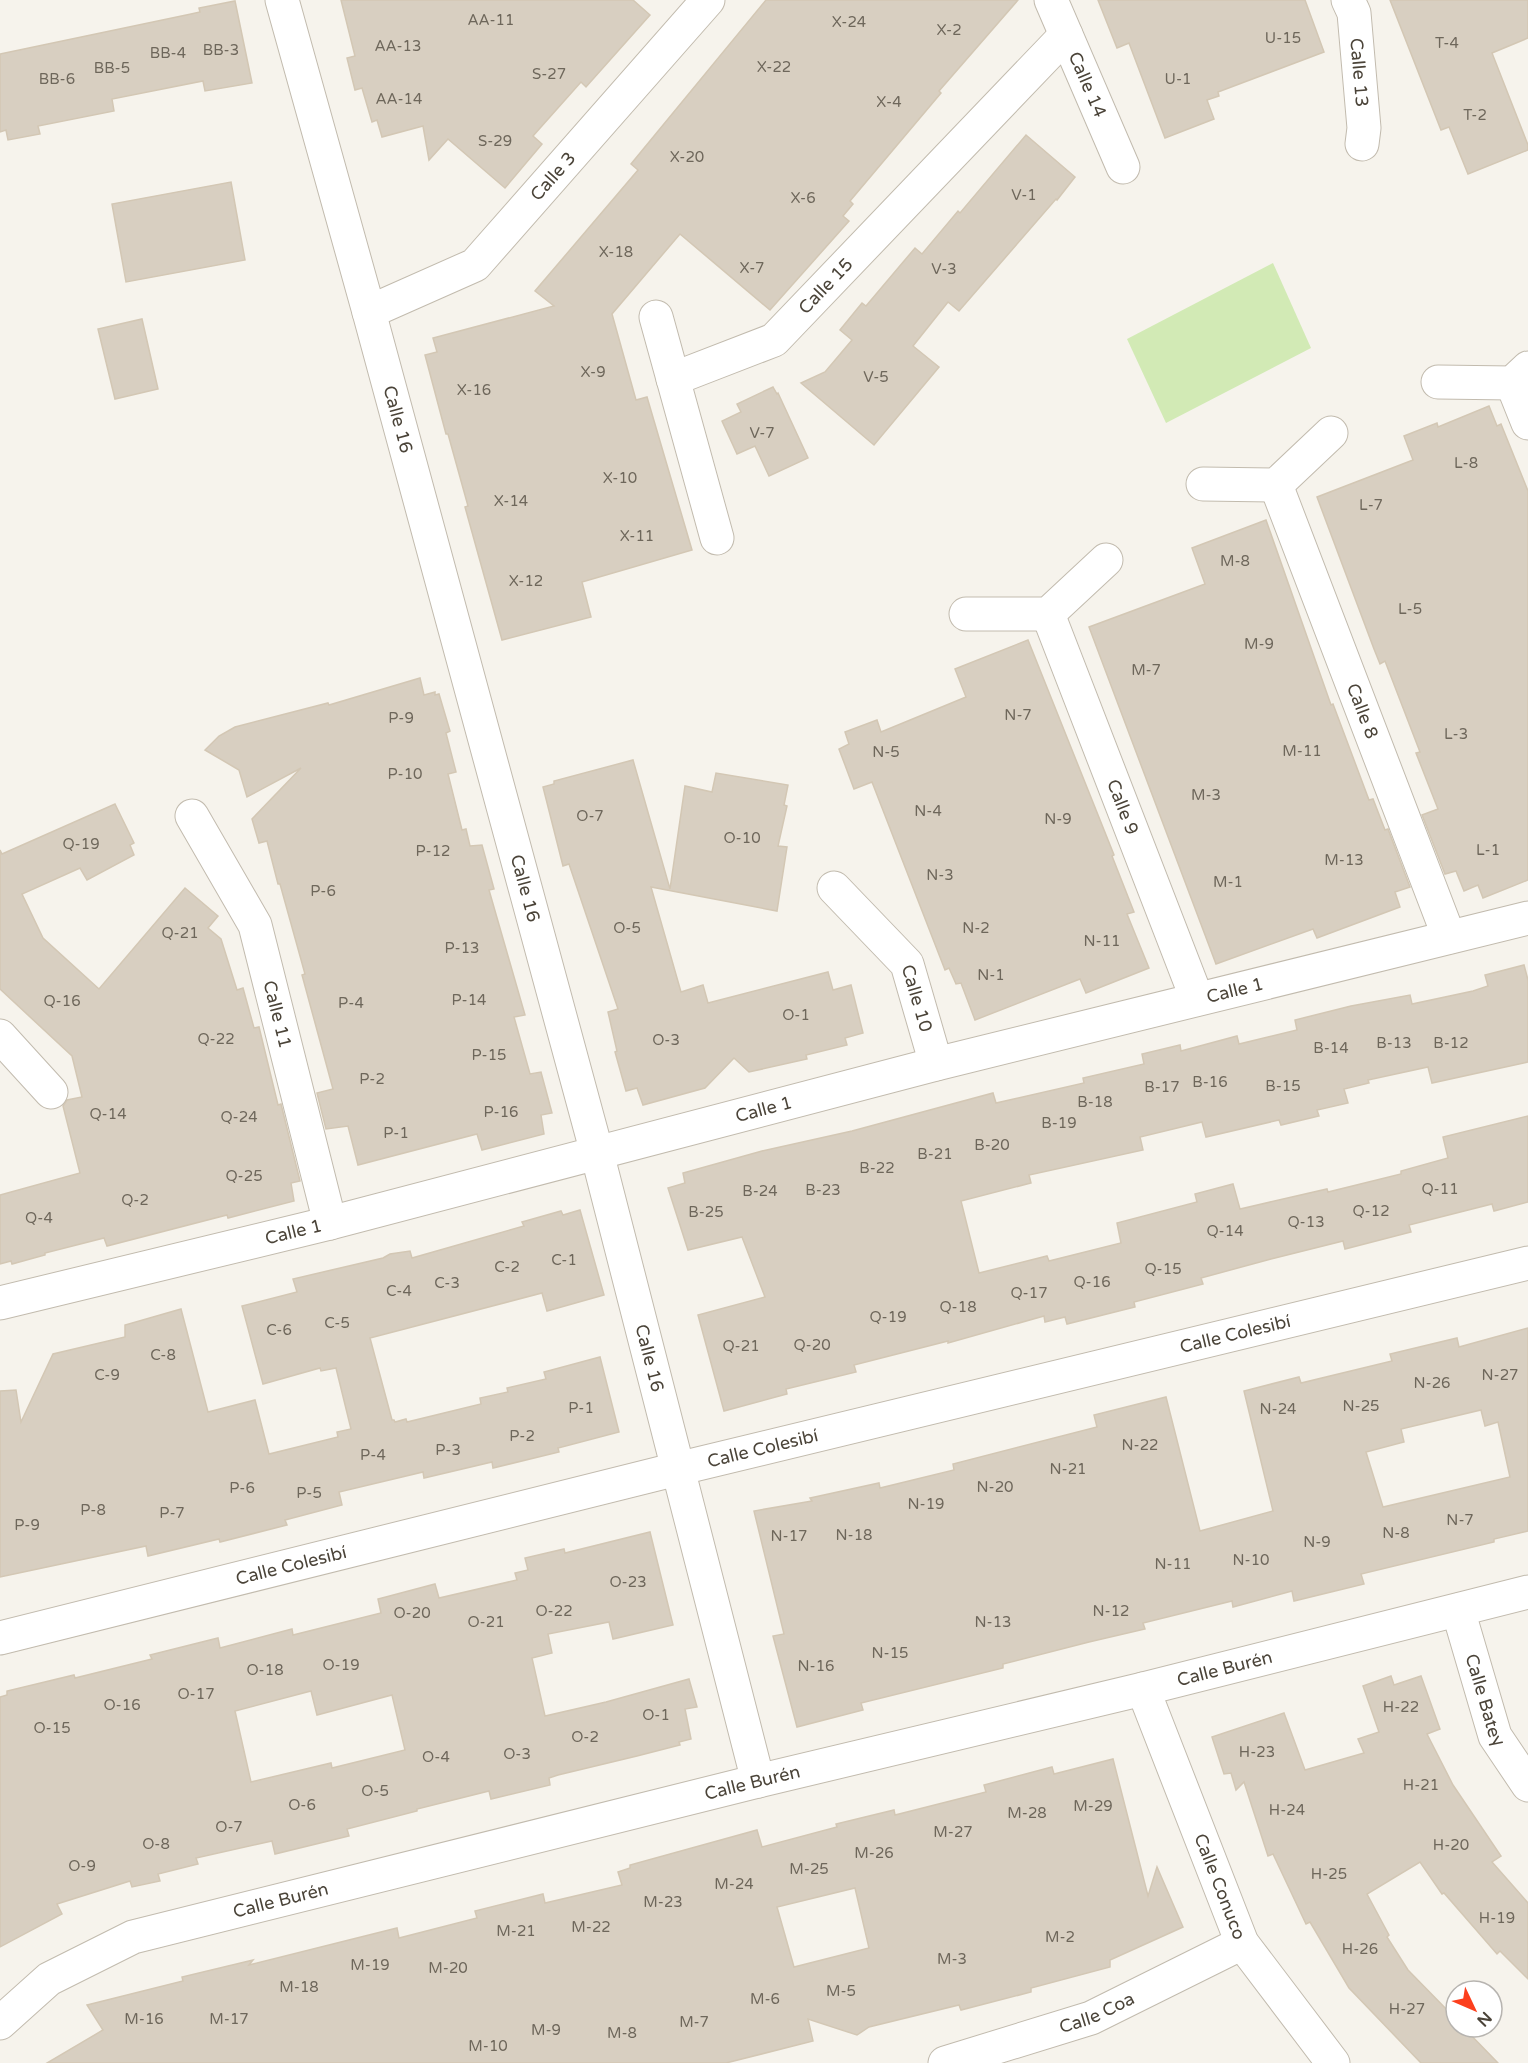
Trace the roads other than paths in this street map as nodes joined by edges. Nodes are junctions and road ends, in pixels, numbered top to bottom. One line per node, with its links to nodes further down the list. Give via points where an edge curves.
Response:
1 (282, 0): 8 (street, Calle 16)
2 (708, 0): 8 (street, Calle 3, via 475,265)
3 (1051, 0): 5 (street, Calle 14)
4 (1348, 0): 6 (street, Calle 13, via 1354,13)
5 (1065, 35): 7 (street, Calle 14); 11 (street, Calle 15, via 774,340)
6 (1362, 144)
7 (1123, 167)
8 (369, 312): 29 (street, Calle 16)
9 (656, 317): 11 (street)
10 (1520, 376): 12 (street); 13 (street)
11 (673, 379): 17 (street)
12 (1438, 382)
13 (1528, 423)
14 (1331, 433): 16 (street)
15 (1203, 484): 16 (street)
16 (1276, 485): 24 (street, Calle 8)
17 (717, 538)
18 (1106, 560): 20 (street)
19 (966, 614): 20 (street)
20 (1048, 614): 25 (street, Calle 9)
21 (192, 816): 30 (street, Calle 11, via 255,925)
22 (834, 888): 27 (street, Calle 10, via 907,964)
23 (1528, 918): 24 (street, Calle 1)
24 (1449, 937): 25 (street, Calle 1)
25 (1197, 999): 27 (street, Calle 1)
26 (0, 1036): 28 (street)
27 (936, 1064): 29 (street, Calle 1)
28 (51, 1092)
29 (597, 1153): 30 (street, Calle 1); 33 (street, Calle 16)
30 (330, 1223): 32 (street, Calle 1)
31 (1528, 1263): 33 (street, Calle Colesibí)
32 (0, 1303)
33 (677, 1469): 36 (street, Calle Colesibí); 38 (street, Calle 16)
34 (1528, 1592): 35 (street, Calle Burén)
35 (1458, 1610): 37 (street, Calle Burén); 39 (street, Calle Batey, via 1496,1736)
36 (0, 1638)
37 (1143, 1689): 38 (street, Calle Burén); 40 (street, Calle Conuco)
38 (758, 1781): 41 (street, Calle Burén, via 133,1937 49,1979)
39 (1528, 1785)
40 (1242, 1942): 42 (street, Calle Coa, via 1091,2018); 43 (street, Calle Conuco)
41 (0, 2023)
42 (945, 2063)
43 (1334, 2063)

